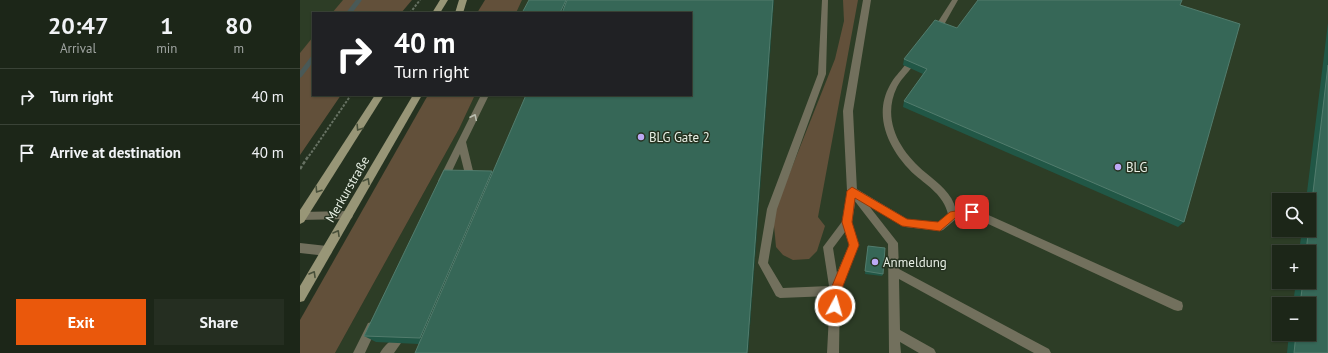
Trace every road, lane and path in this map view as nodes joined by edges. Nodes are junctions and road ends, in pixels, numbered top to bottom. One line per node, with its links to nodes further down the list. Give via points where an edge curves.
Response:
1 (420, 0): 7 (path)
2 (444, 0): 8 (street)
3 (463, 0): 9 (street)
4 (825, 0): 28 (lane, via 822,74 772,209 763,263 780,293)
5 (867, 0): 20 (street, via 848,111)
6 (955, 0): 10 (lane)
7 (411, 12)
8 (437, 12)
9 (459, 12)
10 (938, 28)
11 (908, 67): 21 (lane, via 893,87 887,104 888,124 896,146 918,172 943,193 950,202)
12 (350, 96): 17 (path)
13 (379, 96): 23 (street, Merkurstraße, one-way to 23)
14 (417, 96): 22 (street, Merkurstraße, one-way to 14)
15 (484, 96): 16 (lane, one-way to 15)
16 (462, 141): 18 (lane); 19 (lane)
17 (300, 169)
18 (470, 179)
19 (438, 190)
20 (852, 191): 21 (lane, via 905,223 940,227); 24 (street); 27 (lane, via 893,242)
21 (953, 214): 30 (lane, via 972,212)
22 (348, 215): 23 (street); 26 (street, Merkurstraße, one-way to 22)
23 (301, 217)
24 (847, 222): 28 (lane, via 854,245); 28 (lane, via 828,247)
25 (300, 248): 26 (street)
26 (327, 251): 29 (street, Merkurstraße, one-way to 26)
27 (893, 271): 32 (lane); 39 (lane)
28 (835, 291): 36 (lane)
29 (300, 297)
30 (1178, 306)
31 (376, 318): 34 (lane)
32 (895, 333): 37 (lane); 38 (lane)
33 (396, 343): 35 (lane)
34 (359, 353)
35 (386, 353)
36 (833, 353)
37 (895, 353)
38 (930, 353)
39 (1045, 353)

